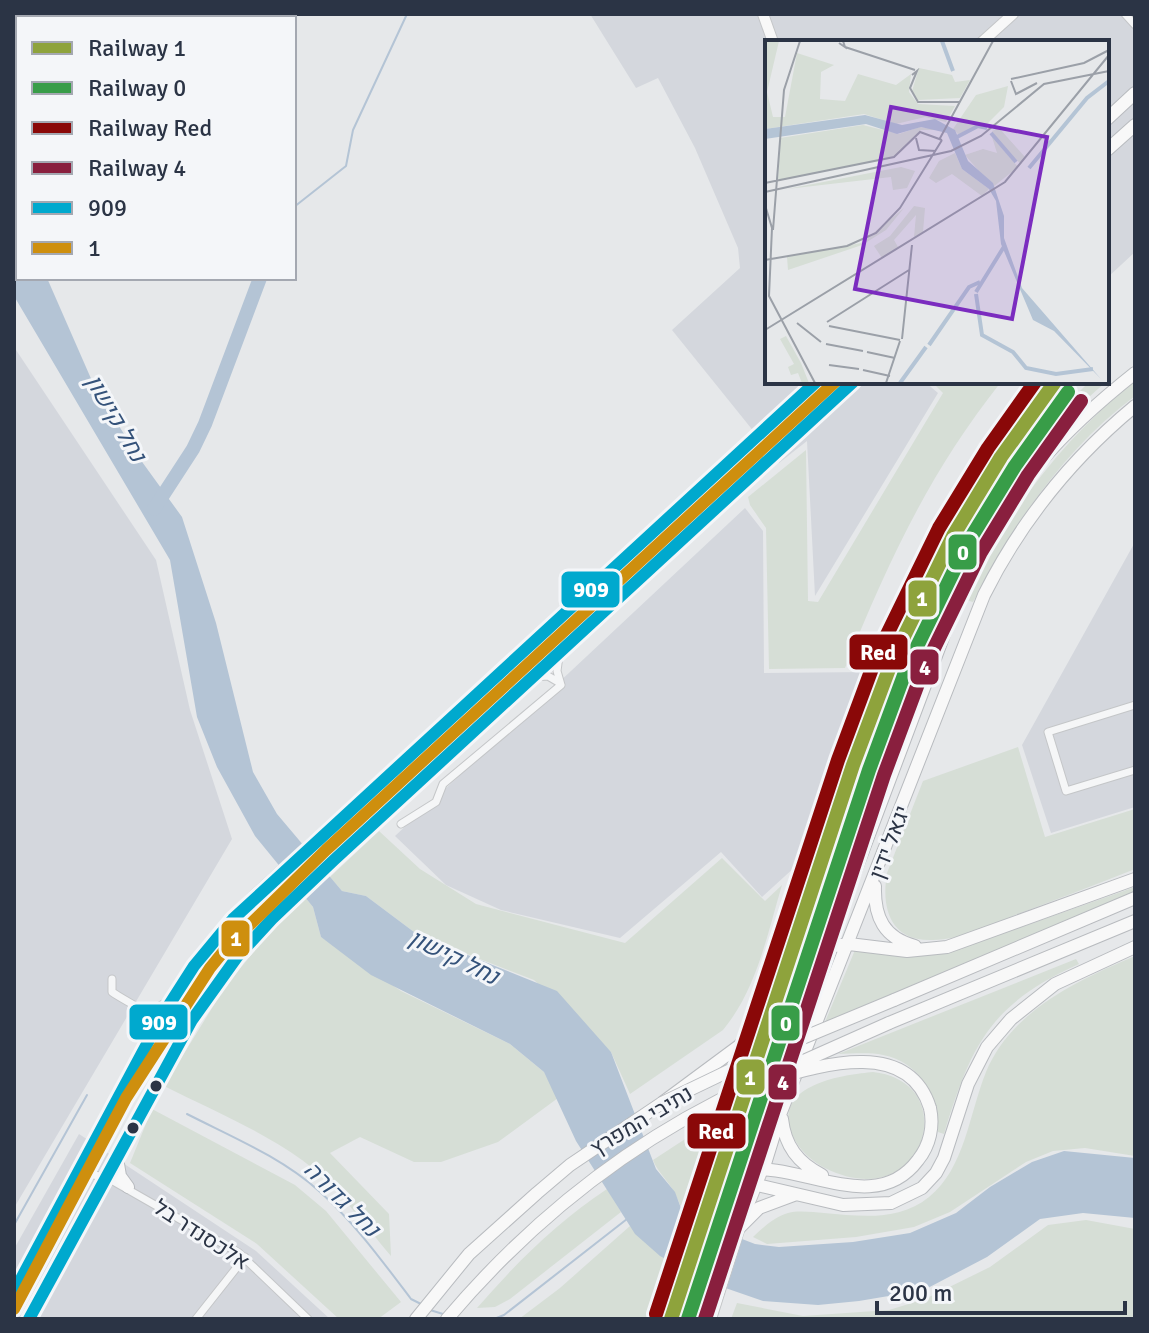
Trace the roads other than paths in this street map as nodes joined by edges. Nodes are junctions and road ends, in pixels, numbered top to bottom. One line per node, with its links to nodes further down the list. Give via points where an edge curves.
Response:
1 (763, 14): 5 (main road)
2 (1013, 14): 6 (main road)
3 (1125, 14): 4 (street)
4 (1135, 25)
5 (772, 40)
6 (984, 40)
7 (1135, 93): 8 (highway)
8 (1109, 117)
9 (1135, 125): 10 (highway)
10 (1109, 148)
11 (1135, 373): 15 (highway, יגאל ידין, via 1039,463 994,531)
12 (851, 384): 16 (highway)
13 (809, 385): 31 (highway, via 255,896 208,946)
14 (1135, 406): 22 (highway, יגאל ידין, via 1069,469 1009,547 971,626)
15 (945, 632): 27 (highway, יגאל ידין); 37 (highway, bridge, via 892,741 804,963 780,1004 739,1046)
16 (561, 652): 17 (highway); 18 (street)
17 (533, 677): 18 (street, via 548,676); 33 (highway, via 272,919)
18 (561, 685): 21 (street, via 443,784 436,802)
19 (1135, 705): 20 (street, via 1048,732 1066,791)
20 (1135, 770)
21 (401, 824)
22 (875, 879): 26 (highway, יגאל ידין); 29 (highway, via 875,908 882,926 904,943)
23 (1135, 879): 29 (highway)
24 (1135, 898): 37 (highway, נתיבי המפרץ, bridge, via 764,1054)
25 (1135, 921): 36 (highway, נתיבי המפרץ, bridge)
26 (849, 944): 27 (highway); 29 (highway); 38 (highway, יגאל ידין)
27 (826, 947): 41 (highway, יגאל ידין)
28 (1135, 947): 48 (highway, via 1055,984 1011,1019 987,1047 968,1084 944,1158 922,1188 891,1203 866,1206)
29 (930, 949)
30 (112, 979): 32 (street, via 112,992)
31 (169, 1003): 32 (highway, via 156,1011); 34 (highway)
32 (141, 1011): 34 (street)
33 (192, 1020): 34 (street, via 172,1026); 35 (highway)
34 (158, 1022): 35 (street, via 171,1035); 42 (highway)
35 (174, 1051): 39 (highway)
36 (751, 1085): 44 (highway, bridge, via 844,1062 875,1062 903,1072 917,1084 930,1108 925,1150 890,1183); 56 (highway, נתיבי המפרץ, via 710,1103 590,1181 521,1242)
37 (662, 1103): 55 (highway, נתיבי המפרץ, via 537,1193 469,1254)
38 (781, 1112): 40 (highway, יגאל ידין); 44 (highway, via 793,1153 811,1169)
39 (117, 1156): 43 (highway); 46 (highway, via 118,1172)
40 (764, 1167): 41 (highway); 44 (highway); 45 (main road, יגאל ידין)
41 (743, 1170): 45 (highway); 57 (main road, יגאל ידין)
42 (74, 1177): 43 (street, אלכסנדר בל); 51 (highway)
43 (106, 1177): 46 (street, אלכסנדר בל); 47 (highway)
44 (843, 1184)
45 (757, 1185): 48 (highway); 49 (main road, יגאל ידין)
46 (128, 1187): 47 (street); 50 (street, אלכסנדר בל)
47 (99, 1189): 52 (highway)
48 (795, 1195): 49 (highway, via 759,1208)
49 (740, 1227): 58 (main road, יגאל ידין)
50 (245, 1257): 53 (street); 54 (street, אלכסנדר בל)
51 (14, 1292)
52 (29, 1319)
53 (196, 1319)
54 (308, 1319)
55 (416, 1319)
56 (447, 1319)
57 (693, 1319)
58 (711, 1319)

